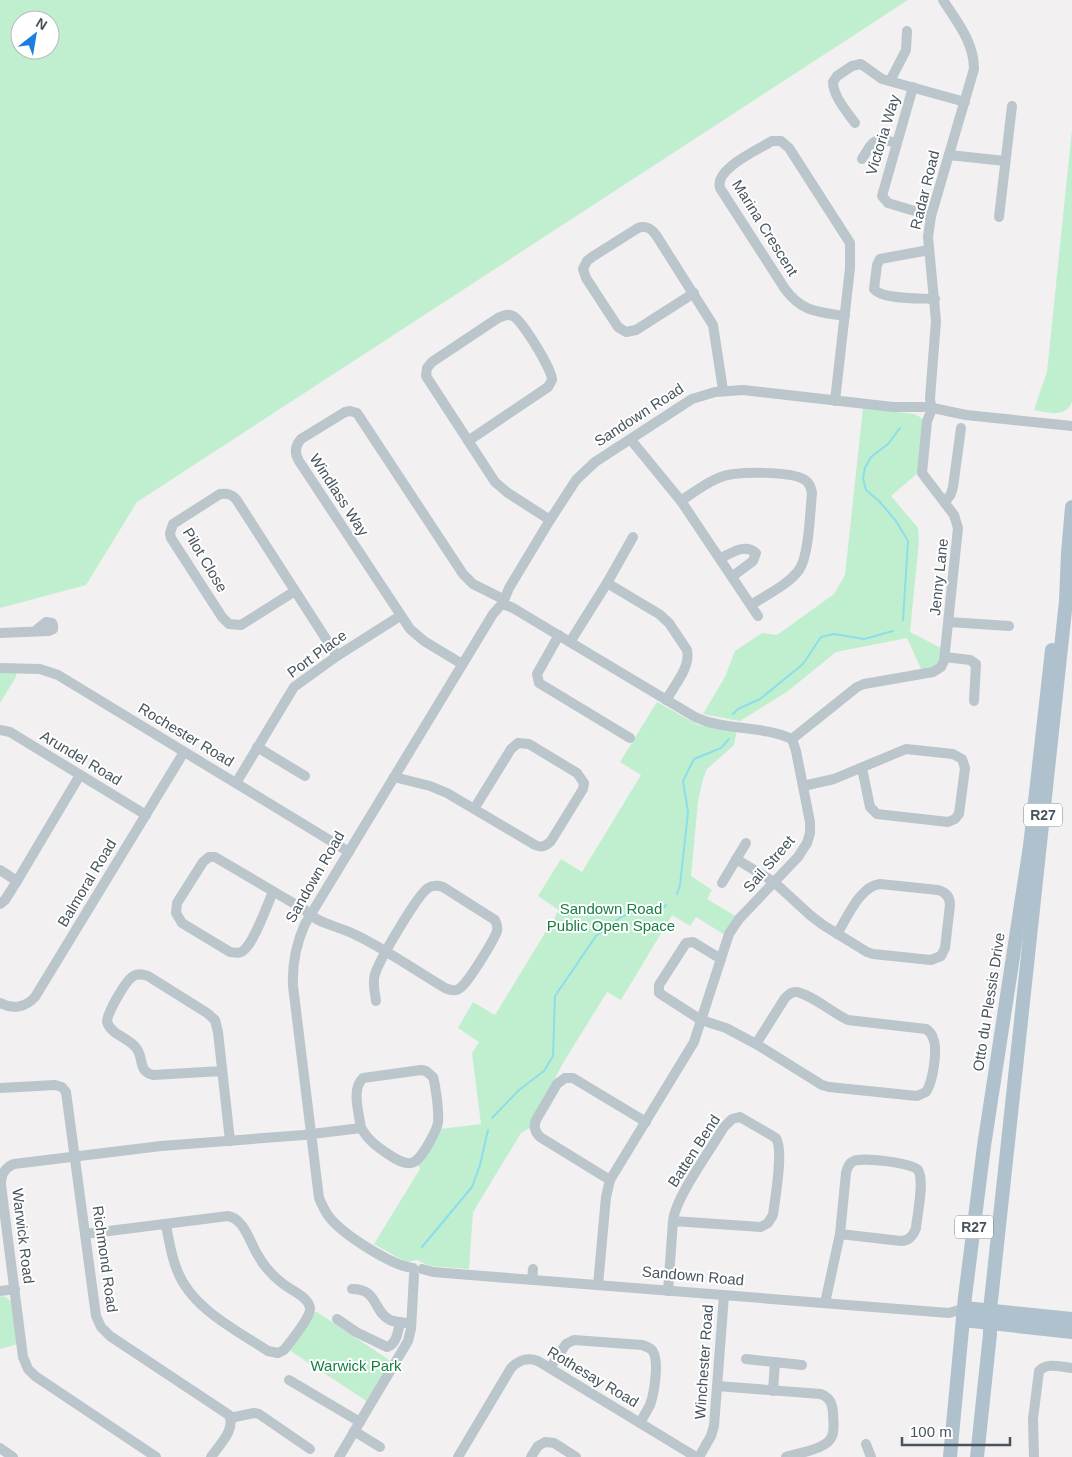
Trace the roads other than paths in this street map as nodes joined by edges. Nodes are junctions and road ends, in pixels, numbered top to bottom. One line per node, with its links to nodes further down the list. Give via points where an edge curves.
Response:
1 (943, 0): 5 (street, Radar Road, via 969,42 973,55 974,70)
2 (907, 31): 3 (street, via 906,50)
3 (890, 81): 4 (street); 7 (street, via 859,64 834,78 834,88)
4 (913, 87): 5 (street); 8 (street, Victoria Way)
5 (965, 102): 9 (street, Radar Road)
6 (1012, 106): 11 (street)
7 (855, 123)
8 (896, 143): 10 (street, via 877,140); 12 (street, Victoria Way, via 883,199 895,206)
9 (949, 155): 11 (street); 12 (street, Radar Road)
10 (862, 159)
11 (1005, 161): 13 (street)
12 (931, 216): 14 (street, Radar Road)
13 (999, 217)
14 (929, 250): 16 (street, Radar Road); 16 (street, via 880,259 874,288 880,294)
15 (694, 293): 15 (street, via 654,232 648,228 638,228 592,257 583,269 618,326 626,332 636,330); 18 (street, via 713,325)
16 (935, 299): 20 (street, Radar Road)
17 (845, 316): 17 (street, Marina Crescent, via 850,243 789,148 775,140 724,171 719,178 720,188 795,301 811,311); 19 (street, Marina Crescent)
18 (723, 390): 19 (street, Sandown Road); 23 (street, Sandown Road, via 692,399)
19 (835, 400): 20 (street, Sandown Road)
20 (928, 410): 21 (street, Sandown Road); 26 (street, Jenny Lane, via 922,471)
21 (1072, 426)
22 (960, 428): 26 (street, via 953,487)
23 (630, 440): 25 (street); 28 (street, Sandown Road, via 583,472)
24 (468, 441): 24 (street, via 426,376 426,370 432,362 490,324 510,315 520,322 550,370 552,380 548,387); 28 (street, via 500,488)
25 (681, 500): 31 (street); 36 (street, via 713,480 740,473 796,476 810,485 812,493 802,565 789,580)
26 (945, 502): 39 (street, Jenny Lane, via 956,519 958,532)
27 (1072, 506): 30 (main road, Otto du Plessis Drive / R27)
28 (550, 520): 35 (street, Sandown Road)
29 (633, 538): 33 (street)
30 (1068, 553): 104 (main road, Otto du Plessis Drive / R27, via 1058,599 1030,846 985,1137); 105 (main road, Otto du Plessis Drive / R27, via 1066,600)
31 (721, 558): 32 (street); 32 (street, via 744,548 756,553 753,561)
32 (733, 576): 36 (street)
33 (607, 583): 44 (street); 49 (street, via 659,614 687,650 686,666)
34 (295, 591): 34 (street, Pilot Close, via 233,496 220,494 173,524 171,538 229,624 241,625); 45 (street, Pilot Close)
35 (502, 601): 37 (street, Windlass Way, via 473,584 463,574 360,416 345,412 301,440 295,450 296,456); 43 (street); 47 (street, Sandown Road)
36 (751, 605): 38 (street)
37 (400, 616): 45 (street, Port Place); 47 (street, Windlass Way, via 417,636)
38 (758, 616)
39 (949, 622): 40 (street); 46 (street, Jenny Lane)
40 (1009, 626)
41 (35, 631): 42 (street)
42 (0, 634)
43 (559, 635): 44 (street); 52 (street, via 537,674 539,683)
44 (570, 642): 49 (street)
45 (336, 656): 54 (street, Port Place, via 294,687)
46 (945, 657): 50 (street, via 970,660 976,664); 53 (street, via 941,667 933,672 857,687)
47 (462, 664): 59 (street, Sandown Road)
48 (0, 668): 55 (street, Rochester Road, via 34,668 52,672)
49 (666, 700): 53 (street, via 700,719 772,732)
50 (974, 701)
51 (0, 730): 57 (street, Arundel Road, via 10,732)
52 (630, 738)
53 (792, 739): 61 (street, Sail Street)
54 (258, 747): 58 (street); 60 (street, Port Place)
55 (184, 752): 60 (street, Rochester Road); 63 (street, Balmoral Road)
56 (862, 768): 56 (street, via 906,749 956,754 965,768 959,814 948,822 878,814 870,807); 61 (street)
57 (80, 775): 63 (street, Arundel Road); 68 (street)
58 (305, 776)
59 (394, 777): 62 (street, via 447,792); 65 (street, Sandown Road)
60 (236, 783): 65 (street, Rochester Road)
61 (803, 786): 69 (street, Sail Street, via 810,822 807,843)
62 (474, 809): 62 (street, via 542,847 551,841 584,783 577,773 534,746 518,743)
63 (146, 815): 78 (street, Balmoral Road, via 35,997 20,1006)
64 (746, 843): 66 (street)
65 (348, 852): 73 (street, Sandown Road)
66 (736, 859): 69 (street); 70 (street)
67 (0, 870): 68 (street)
68 (17, 881): 72 (street)
69 (774, 882): 74 (street, via 810,915); 76 (street, Sail Street, via 733,928)
70 (722, 884)
71 (273, 892): 71 (street, via 218,858 209,857 177,903 176,913 182,923 230,952 240,953 251,940); 73 (street)
72 (0, 904)
73 (310, 915): 75 (street, via 315,920 358,935); 85 (street, Sandown Road, via 298,940 292,976)
74 (837, 934): 74 (street, via 870,954 936,959 946,948 949,898 938,890 873,885 863,892)
75 (385, 952): 75 (street, via 445,988 458,990 467,982 494,938 497,926 492,917 435,885 420,898); 77 (street, via 374,979)
76 (720, 959): 79 (street, Sail Street); 79 (street, via 693,942 686,942 658,986 661,994)
77 (376, 1001)
78 (0, 1004)
79 (701, 1020): 80 (street, via 726,1028); 83 (street, Sail Street, via 692,1047)
80 (756, 1044): 80 (street, via 815,1082 829,1087 921,1096 928,1089 932,1075 934,1041 926,1029 848,1020 796,992 785,998)
81 (222, 1071): 81 (street, via 217,1024 211,1016 148,976 138,974 132,977 111,1009 107,1022 136,1047 144,1071 153,1075); 86 (street)
82 (0, 1088): 87 (street, Richmond Road, via 56,1085 64,1089 68,1095)
83 (646, 1122): 88 (street, Sail Street); 88 (street, via 573,1078 565,1078 557,1084 536,1120 536,1132)
84 (360, 1128): 84 (street, via 357,1090 358,1082 363,1078 420,1070 433,1077 438,1126 414,1163 399,1161 372,1143); 85 (street, Warwick Road)
85 (310, 1134): 86 (street, Warwick Road); 95 (street, Sandown Road, via 317,1190 330,1218 380,1255)
86 (230, 1140): 87 (street, Warwick Road)
87 (75, 1156): 89 (street, Warwick Road, via 14,1164 7,1168 1,1181); 92 (street, Richmond Road)
88 (610, 1180): 97 (street, Sail Street)
89 (2, 1207): 98 (street, Warwick Road)
90 (673, 1221): 90 (street, Batten Bend, via 674,1211 724,1127 732,1119 740,1117 776,1138 780,1155 773,1215 768,1223 760,1227); 101 (street, Batten Bend)
91 (166, 1225): 91 (street, via 228,1216 238,1221 269,1270 305,1299 309,1306 308,1315 284,1350 278,1353 268,1351 201,1304 186,1288 177,1270); 92 (street)
92 (85, 1234): 119 (street, Richmond Road, via 95,1310 105,1331)
93 (840, 1234): 93 (street, via 846,1173 852,1162 907,1164 916,1168 920,1185 916,1228 910,1238 901,1241); 103 (street)
94 (533, 1269): 96 (street)
95 (415, 1273): 96 (street, Sandown Road); 109 (street)
96 (532, 1280): 97 (street, Sandown Road)
97 (598, 1285): 101 (street, Sandown Road)
98 (15, 1289): 100 (street); 127 (street, Warwick Road, via 23,1357 31,1373)
99 (352, 1289): 108 (street, via 370,1294 389,1320)
100 (0, 1291)
101 (668, 1291): 102 (street, Sandown Road)
102 (724, 1295): 103 (street, Sandown Road); 117 (street, Winchester Road)
103 (825, 1303): 104 (street, Sandown Road)
104 (964, 1314): 105 (main road, Sandown Road); 136 (main road, Otto du Plessis Drive / R27)
105 (990, 1317): 107 (main road, Sandown Road); 110 (main road, Sandown Road); 137 (main road, Otto du Plessis Drive / R27)
106 (337, 1319): 108 (street, via 387,1347 392,1346)
107 (1072, 1319)
108 (400, 1322): 109 (street)
109 (411, 1324): 121 (street, via 405,1349)
110 (1072, 1332)
111 (746, 1359): 112 (street)
112 (775, 1362): 113 (street); 118 (street)
113 (802, 1365)
114 (550, 1368): 120 (street, Rothesay Road); 120 (street, via 566,1344 574,1340 648,1347 653,1351 656,1362 654,1393); 130 (street, Rothesay Road, via 534,1359 514,1365)
115 (1072, 1368): 138 (street, via 1051,1366 1039,1371 1033,1419)
116 (289, 1380): 121 (street)
117 (717, 1386): 118 (street); 133 (street, Winchester Road, via 713,1430)
118 (773, 1391): 134 (street, via 821,1394 830,1399 832,1405 833,1433 830,1440 821,1447)
119 (230, 1418): 125 (street, via 259,1414); 128 (street, via 231,1428)
120 (640, 1422): 133 (street, Rothesay Road)
121 (357, 1427): 123 (street); 129 (street)
122 (866, 1444): 135 (street)
123 (380, 1446)
124 (0, 1448): 126 (street)
125 (310, 1449)
126 (13, 1457)
127 (156, 1457)
128 (211, 1457)
129 (339, 1457)
130 (458, 1457)
131 (532, 1457): 132 (street, via 538,1446 545,1442 554,1443)
132 (573, 1457)
133 (698, 1457)
134 (786, 1457)
135 (870, 1457)
136 (950, 1457)
137 (977, 1457)
138 (1034, 1457)

